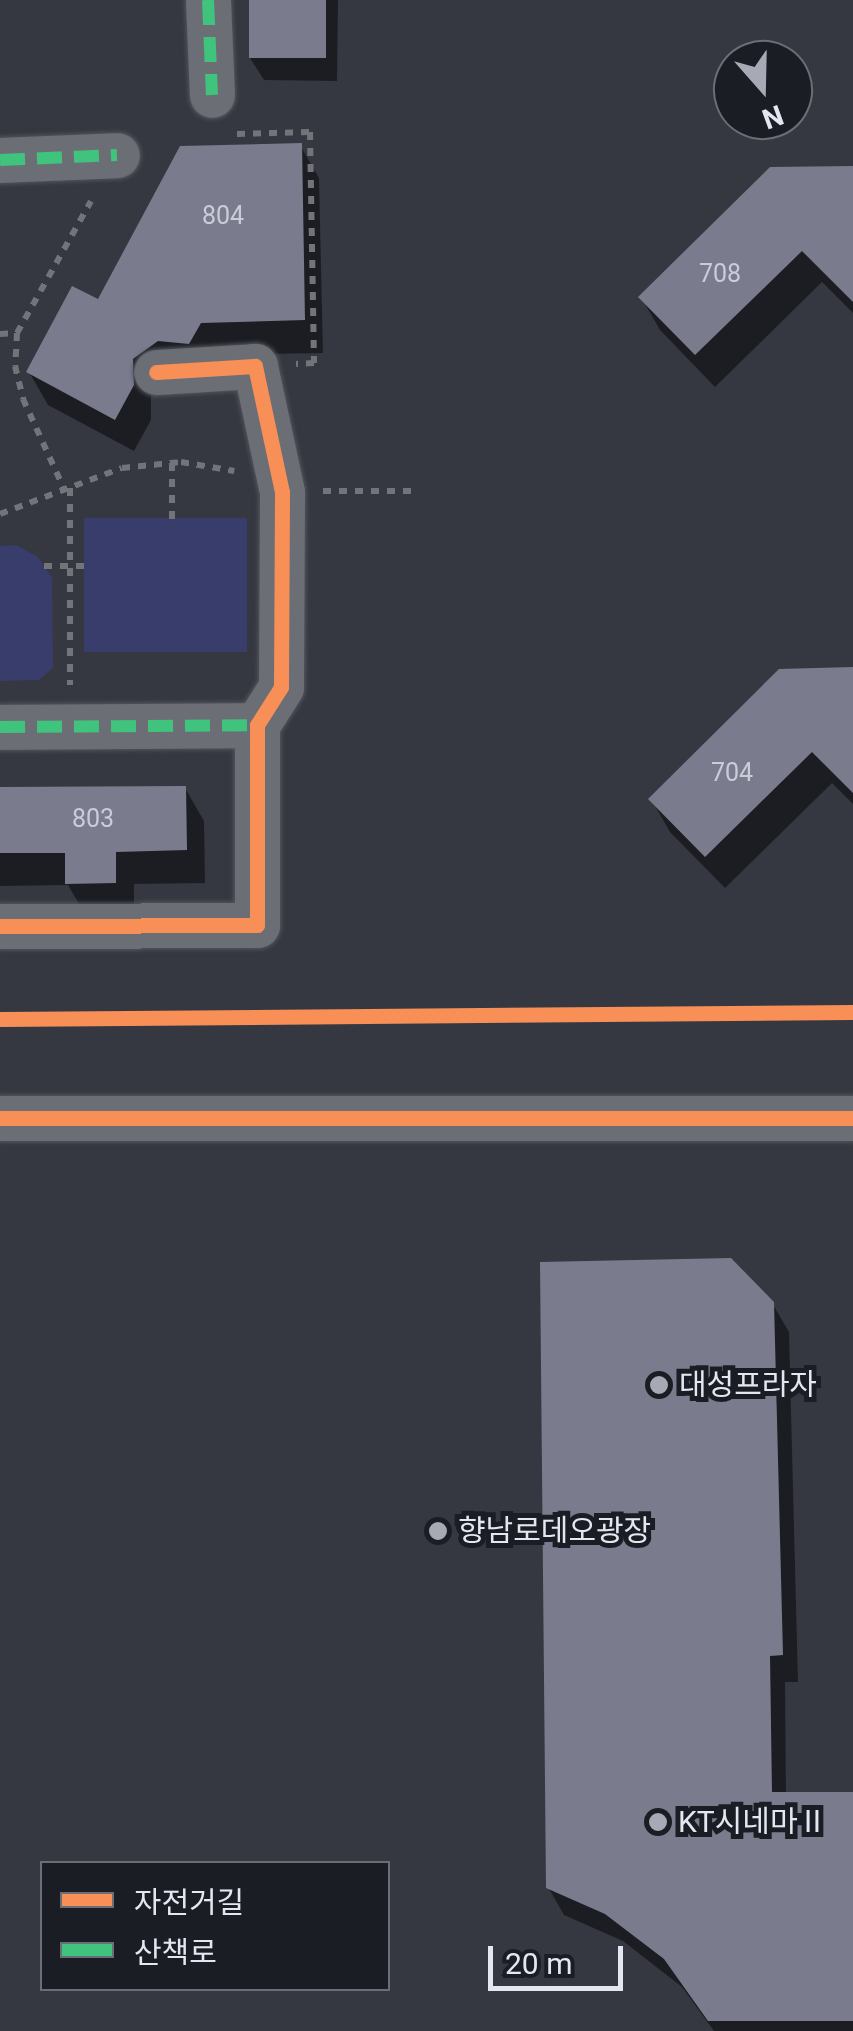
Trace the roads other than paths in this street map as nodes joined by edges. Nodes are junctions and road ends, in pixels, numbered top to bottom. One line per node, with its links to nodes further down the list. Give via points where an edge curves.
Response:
1 (208, 0): 2 (street)
2 (221, 114)
3 (117, 155): 4 (street)
4 (0, 160)
5 (156, 372): 6 (street, via 255,366 282,492 280,687)
6 (257, 725): 7 (street); 8 (street, via 257,925)
7 (0, 727)
8 (0, 926)
9 (0, 1118): 10 (street)
10 (853, 1118)

